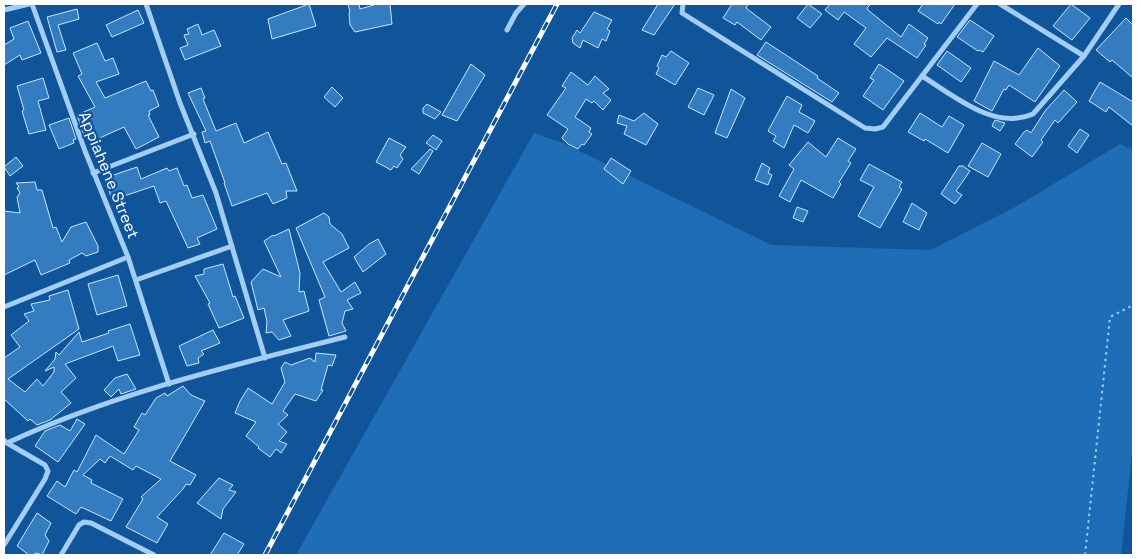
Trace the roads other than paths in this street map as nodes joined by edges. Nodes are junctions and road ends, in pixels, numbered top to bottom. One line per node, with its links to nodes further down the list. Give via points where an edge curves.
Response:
1 (30, 4): 8 (street); 13 (street, Appiahene Street)
2 (146, 4): 12 (street)
3 (524, 4): 9 (street)
4 (683, 4): 11 (street, via 682,14 866,128 882,127)
5 (977, 4): 11 (street)
6 (1000, 4): 10 (street)
7 (1119, 4): 10 (street)
8 (4, 10)
9 (507, 30)
10 (1084, 56): 11 (street, via 1032,114 1024,117 992,116 979,111)
11 (922, 76)
12 (194, 134): 13 (street); 14 (street)
13 (93, 173): 15 (street, Appiahene Street)
14 (232, 246): 16 (street); 19 (street)
15 (128, 257): 16 (street); 17 (street, Appiahene Street)
16 (136, 280): 20 (street)
17 (4, 307)
18 (345, 337): 19 (street)
19 (265, 358): 20 (street)
20 (168, 384): 21 (street)
21 (5, 442): 22 (street, via 45,465 48,471)
22 (4, 545)
23 (61, 555): 24 (street, via 84,522)
24 (154, 555)

